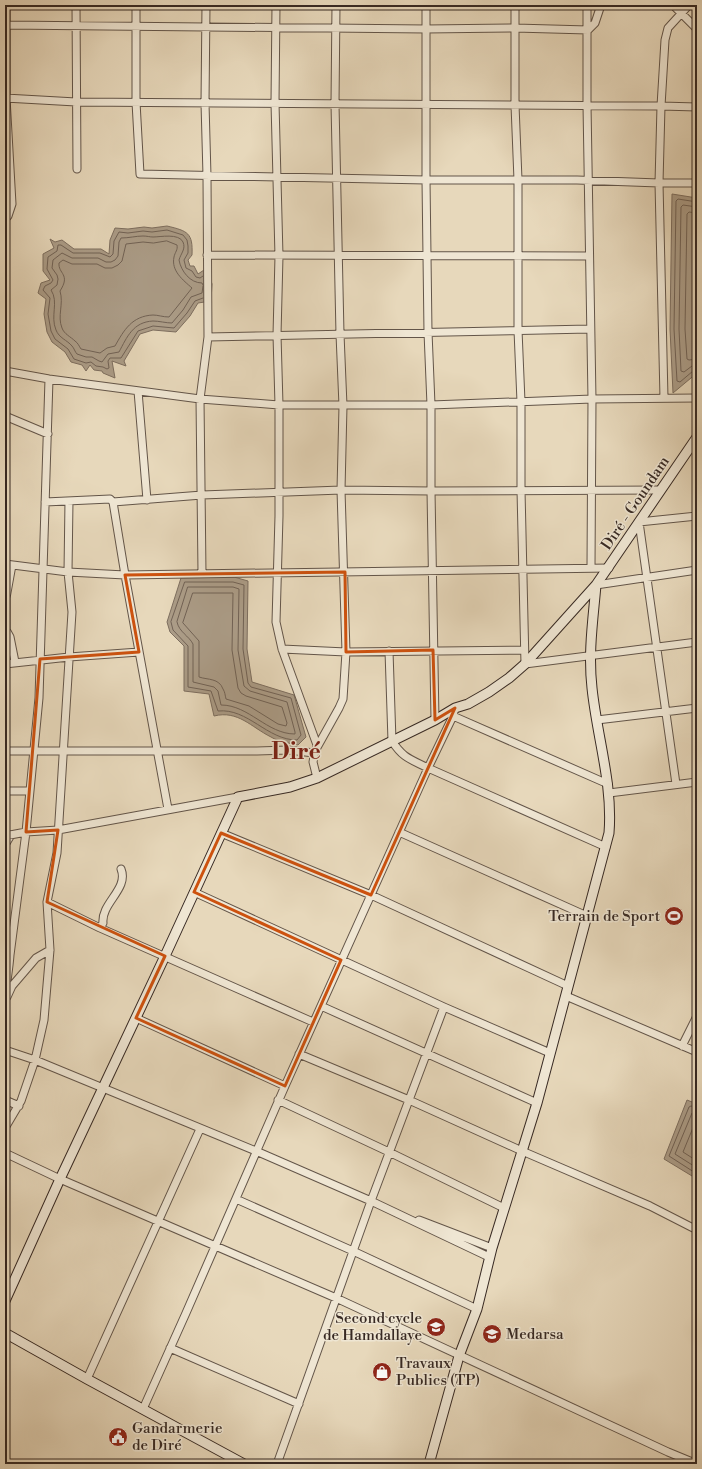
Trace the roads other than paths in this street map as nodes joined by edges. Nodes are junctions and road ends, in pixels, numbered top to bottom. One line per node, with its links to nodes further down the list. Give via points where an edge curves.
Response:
1 (6, 5): 14 (street)
2 (76, 5): 15 (street)
3 (136, 5): 16 (street)
4 (206, 5): 17 (street)
5 (276, 5): 18 (street)
6 (336, 5): 20 (street)
7 (426, 5): 21 (street)
8 (515, 5): 19 (street)
9 (587, 5): 23 (street)
10 (601, 5): 23 (street, via 595,23)
11 (673, 5): 13 (street)
12 (689, 5): 13 (street)
13 (681, 13): 22 (street); 33 (street, via 666,32)
14 (6, 25): 15 (street); 24 (street)
15 (76, 26): 16 (street); 25 (street)
16 (136, 26): 17 (street); 26 (street)
17 (206, 27): 18 (street); 27 (street)
18 (276, 28): 20 (street); 28 (street)
19 (515, 28): 21 (street); 23 (street); 31 (street)
20 (336, 29): 21 (street); 29 (street)
21 (426, 29): 30 (street)
22 (697, 29)
23 (588, 30): 32 (street)
24 (5, 98): 25 (street); 44 (street, via 12,204)
25 (76, 102): 26 (street); 35 (street)
26 (136, 102): 27 (street); 36 (street, via 140,174)
27 (205, 103): 28 (street); 36 (street)
28 (276, 103): 29 (street); 37 (street)
29 (335, 104): 30 (street); 38 (street)
30 (426, 104): 31 (street); 39 (street)
31 (515, 105): 32 (street); 40 (street)
32 (586, 105): 33 (street); 41 (street)
33 (661, 106): 34 (street); 42 (street)
34 (697, 107)
35 (77, 169)
36 (207, 176): 37 (street); 45 (street)
37 (278, 177): 38 (street); 46 (street)
38 (337, 178): 39 (street); 47 (street)
39 (426, 180): 40 (street); 48 (street)
40 (518, 180): 41 (street); 49 (street)
41 (588, 180): 42 (street); 50 (street)
42 (660, 183): 43 (street); 60 (street)
43 (697, 183)
44 (5, 219)
45 (207, 256): 46 (street); 56 (street)
46 (279, 256): 47 (street); 55 (street)
47 (338, 256): 48 (street); 54 (street)
48 (427, 256): 49 (street); 53 (street)
49 (517, 256): 50 (street); 52 (street)
50 (589, 256): 51 (street)
51 (590, 329): 52 (street); 62 (street)
52 (518, 330): 53 (street); 64 (street)
53 (428, 332): 54 (street); 66 (street)
54 (340, 334): 55 (street); 67 (street)
55 (277, 335): 56 (street); 65 (street)
56 (208, 337): 63 (street)
57 (5, 371): 58 (street)
58 (49, 379): 59 (street); 69 (street)
59 (138, 391): 63 (street); 78 (street)
60 (664, 398): 61 (street); 62 (street)
61 (697, 398)
62 (592, 399): 64 (street); 73 (street)
63 (200, 400): 65 (street); 77 (street)
64 (521, 402): 66 (street); 72 (street)
65 (279, 405): 67 (street); 75 (street)
66 (431, 405): 67 (street); 76 (street)
67 (343, 406): 71 (street)
68 (5, 416): 69 (street)
69 (48, 434): 80 (street)
70 (697, 437): 74 (main road, Diré - Goundam)
71 (341, 490): 75 (street); 76 (street); 92 (street)
72 (521, 490): 73 (street); 76 (street); 87 (street)
73 (590, 490): 74 (street); 85 (street)
74 (661, 490): 83 (main road, Diré - Goundam)
75 (279, 491): 77 (street); 94 (street)
76 (431, 491): 89 (street)
77 (202, 495): 78 (street); 93 (street)
78 (147, 500): 81 (street)
79 (68, 501): 80 (street); 81 (street, via 110,499); 91 (street)
80 (45, 502): 88 (street)
81 (113, 502): 95 (street)
82 (697, 516): 83 (street)
83 (639, 522): 86 (main road, Diré - Goundam); 96 (street)
84 (9, 565): 88 (street); 98 (street)
85 (591, 568): 86 (street); 87 (street)
86 (609, 568): 97 (main road, Diré - Goundam)
87 (523, 569): 89 (street); 103 (street)
88 (44, 570): 91 (street); 109 (street)
89 (432, 570): 92 (street); 102 (street)
90 (697, 570): 96 (street)
91 (68, 572): 95 (street); 108 (street, via 72,612)
92 (345, 572): 94 (street); 106 (street)
93 (202, 573): 94 (street); 95 (street)
94 (277, 573): 101 (street, via 276,622)
95 (125, 575): 105 (street)
96 (647, 578): 97 (street); 100 (street)
97 (596, 585): 107 (main road); 112 (main road, Diré - Goundam)
98 (6, 628): 110 (street)
99 (697, 642): 100 (street)
100 (656, 647): 107 (street); 115 (street)
101 (282, 649): 106 (street); 119 (street)
102 (434, 650): 103 (street); 104 (street); 116 (street)
103 (524, 650): 112 (street)
104 (389, 651): 106 (street); 118 (street)
105 (139, 652): 108 (street); 120 (street)
106 (346, 652): 119 (street, via 343,699)
107 (590, 655): 112 (street); 117 (main road)
108 (69, 657): 109 (street); 123 (street)
109 (40, 659): 110 (street); 122 (street)
110 (15, 662): 111 (street)
111 (5, 664)
112 (524, 664): 114 (main road, Diré - Goundam, via 489,692)
113 (697, 708): 115 (street)
114 (454, 712): 116 (main road, Diré - Goundam); 125 (street); 129 (street)
115 (666, 712): 117 (street); 128 (street)
116 (435, 720): 118 (main road, Diré - Goundam)
117 (597, 720): 129 (main road)
118 (392, 741): 125 (street, via 399,752); 126 (main road, Diré - Goundam)
119 (317, 745): 124 (street)
120 (157, 750): 123 (street); 124 (street, via 288,750); 133 (street)
121 (5, 751): 122 (street)
122 (34, 751): 123 (street); 131 (street)
123 (63, 751): 134 (street)
124 (314, 753): 126 (street, via 313,762)
125 (428, 768): 136 (street); 140 (street)
126 (317, 778): 132 (main road, Diré - Goundam, via 290,787)
127 (697, 782): 128 (street)
128 (676, 784): 129 (street)
129 (608, 788): 140 (main road, via 610,821)
130 (5, 791): 131 (street)
131 (30, 791): 135 (street)
132 (238, 797): 133 (street); 137 (main road)
133 (168, 809): 134 (street)
134 (58, 830): 135 (street); 144 (street, via 57,853)
135 (26, 832): 138 (street); 152 (street)
136 (399, 832): 143 (street); 145 (street)
137 (221, 833): 142 (main road); 143 (street)
138 (8, 836): 139 (street)
139 (5, 845)
140 (606, 847): 145 (main road)
141 (121, 869): 146 (street, via 124,874 122,884 102,916 103,923)
142 (194, 892): 148 (main road); 149 (street)
143 (371, 895): 149 (street); 150 (street)
144 (48, 902): 146 (street); 147 (street)
145 (588, 916): 150 (main road)
146 (100, 928): 148 (street)
147 (50, 950): 152 (street, via 36,958 23,972); 164 (street, via 44,1020)
148 (166, 956): 156 (main road); 157 (street)
149 (341, 960): 153 (street); 154 (street)
150 (568, 986): 151 (main road)
151 (566, 996): 158 (street); 161 (main road)
152 (5, 1000)
153 (321, 1006): 157 (street); 163 (street)
154 (444, 1007): 161 (street); 163 (street)
155 (697, 1016): 158 (street)
156 (136, 1018): 165 (street); 166 (main road)
157 (313, 1022): 162 (street)
158 (682, 1046): 160 (street)
159 (5, 1050): 164 (street)
160 (697, 1052)
161 (550, 1053): 170 (main road)
162 (299, 1054): 165 (street); 169 (street)
163 (427, 1054): 169 (street); 170 (street)
164 (35, 1060): 166 (street); 171 (street)
165 (284, 1086): 168 (street)
166 (102, 1089): 173 (street); 178 (main road)
167 (5, 1100): 171 (street)
168 (278, 1100): 175 (street); 176 (street)
169 (409, 1100): 174 (street); 176 (street)
170 (537, 1103): 174 (main road)
171 (19, 1106): 172 (street)
172 (5, 1128)
173 (200, 1128): 175 (street); 183 (street)
174 (522, 1151): 181 (main road); 184 (street, via 650,1206)
175 (256, 1152): 179 (street); 180 (street)
176 (390, 1152): 180 (street); 181 (street)
177 (5, 1153): 178 (street)
178 (60, 1179): 183 (street); 189 (main road)
179 (236, 1199): 185 (street); 186 (street)
180 (371, 1202): 186 (street); 187 (street)
181 (504, 1208): 187 (main road)
182 (406, 1214): 187 (street)
183 (158, 1221): 185 (street); 194 (street)
184 (697, 1230)
185 (215, 1246): 188 (street); 192 (street)
186 (353, 1251): 188 (street); 190 (street)
187 (490, 1253): 190 (main road)
188 (336, 1298): 193 (street); 195 (street)
189 (5, 1301)
190 (477, 1309): 193 (main road)
191 (5, 1333): 194 (main road)
192 (170, 1348): 195 (street); 196 (street)
193 (459, 1356): 199 (main road); 200 (street)
194 (87, 1379): 196 (main road)
195 (299, 1404): 198 (street)
196 (143, 1409): 197 (main road)
197 (244, 1464)
198 (277, 1464)
199 (429, 1464)
200 (696, 1464)

